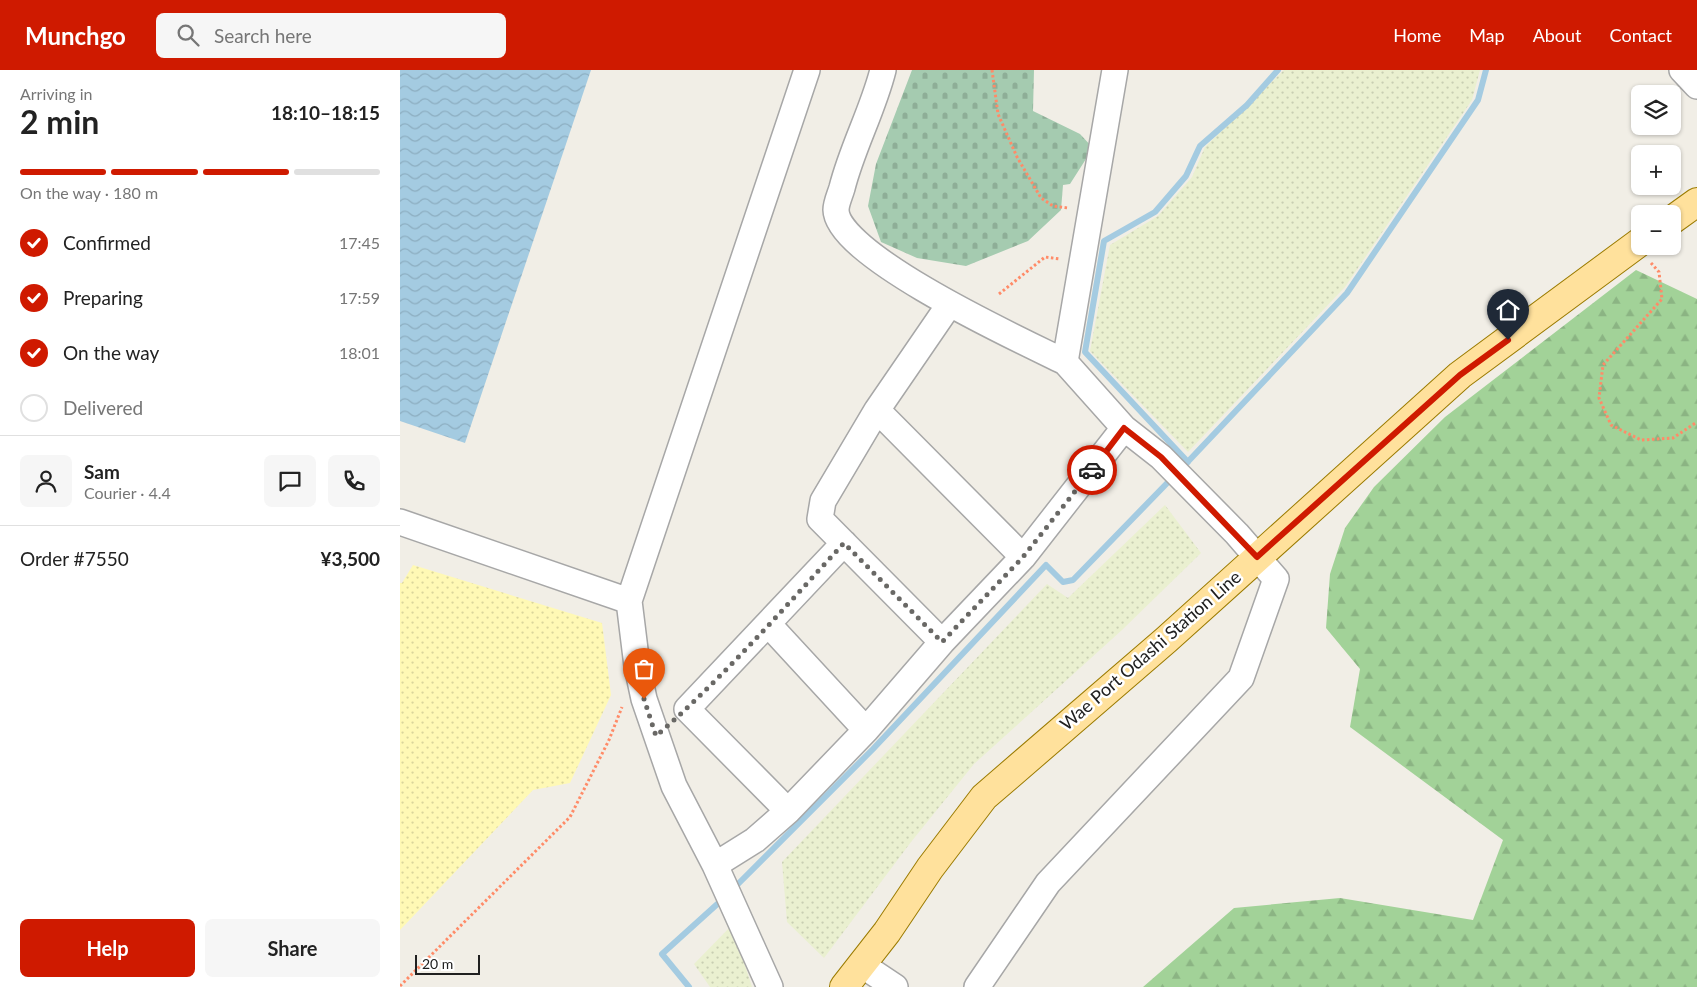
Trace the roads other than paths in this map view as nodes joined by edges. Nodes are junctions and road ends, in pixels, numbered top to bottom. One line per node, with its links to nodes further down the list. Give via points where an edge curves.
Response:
1 (807, 70): 17 (street)
2 (883, 70): 9 (street, via 845,176 836,211 844,229 886,265)
3 (1115, 70): 10 (street)
4 (1682, 70): 5 (street)
5 (1697, 86)
6 (1697, 202): 7 (main road)
7 (1681, 214)
8 (1631, 249): 16 (main road, Wae Port Odashi Station Line, via 1460,375)
9 (949, 305): 10 (street); 11 (street)
10 (1065, 362): 12 (street)
11 (877, 410): 14 (street, via 823,500 820,519); 15 (street)
12 (1124, 428): 15 (street); 16 (street, via 1161,457)
13 (400, 522): 17 (street)
14 (844, 543): 18 (street); 19 (street)
15 (1023, 557): 19 (street)
16 (1257, 557): 25 (main road, Wae Port Odashi Station Line, via 1166,640 984,796); 29 (street, via 1276,579 1241,678 1048,883)
17 (629, 600): 22 (street, via 637,666)
18 (769, 625): 20 (street); 21 (street)
19 (942, 642): 21 (street)
20 (687, 709): 22 (street); 23 (street)
21 (866, 730): 23 (street)
22 (656, 736): 24 (street, via 674,786)
23 (788, 811): 24 (street, via 755,840)
24 (715, 864): 26 (street)
25 (862, 965): 27 (main road, Wae Port Odashi Station Line); 28 (street)
26 (770, 987)
27 (844, 987)
28 (894, 987)
29 (977, 987)

